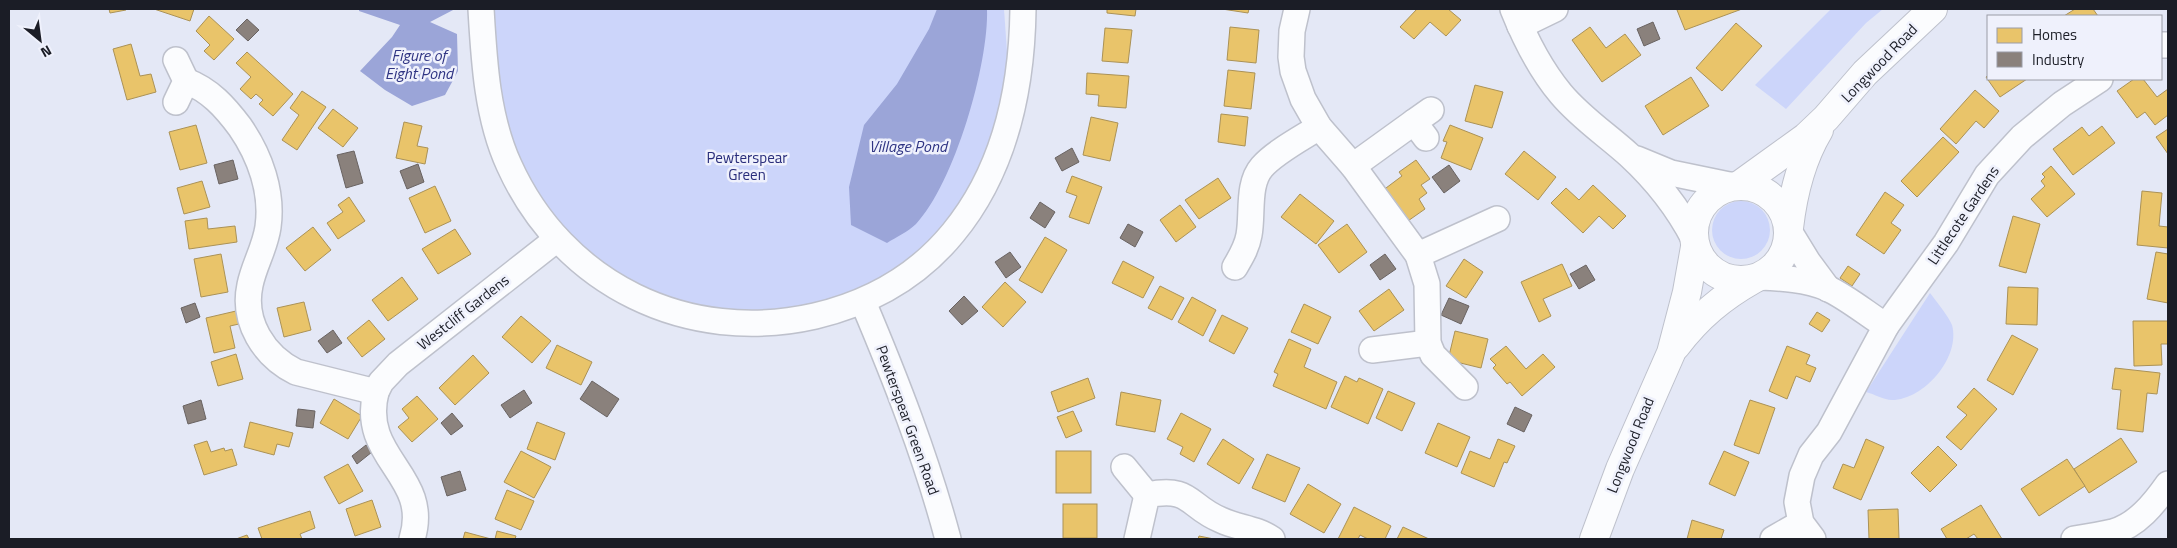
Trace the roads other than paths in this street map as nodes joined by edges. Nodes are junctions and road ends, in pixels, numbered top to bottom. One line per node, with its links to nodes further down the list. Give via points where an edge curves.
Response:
1 (481, 9): 17 (street, via 486,78 508,164)
2 (1023, 9): 23 (street, via 1013,103 998,157 985,186 953,234 936,252 901,280)
3 (1297, 9): 11 (street, via 1290,43 1293,71 1306,106)
4 (1556, 9): 6 (street)
5 (1933, 9): 9 (street, Longwood Road, via 1865,73)
6 (1516, 17): 12 (street, via 1539,64 1561,94)
7 (2098, 80): 24 (street, Littlecote Gardens, via 2062,104 2022,137 1987,175 1946,243)
8 (179, 81): 29 (street, via 209,93 227,110 250,143 262,170 268,198 268,225 248,295 250,315 262,344 276,360 296,372)
9 (1826, 118): 14 (street, Longwood Road, via 1779,158); 16 (street, Longwood Road, via 1800,171 1793,194)
10 (1424, 123): 13 (street)
11 (1319, 127): 13 (street); 20 (street, via 1260,168 1253,190 1246,248)
12 (1630, 156): 14 (street, via 1671,172); 18 (street, via 1683,217)
13 (1353, 166): 19 (street)
14 (1736, 186): 16 (street, via 1753,187 1766,193 1778,203 1786,216); 18 (street, via 1710,197 1700,209 1695,223)
15 (1497, 219): 19 (street)
16 (1789, 230): 21 (street, via 1787,247 1780,260 1771,270); 22 (street)
17 (557, 239): 23 (street, via 587,267 626,293 691,317 735,324 776,322); 29 (street, Westcliff Gardens, via 398,364)
18 (1695, 243): 21 (street, via 1706,266 1718,275 1731,280); 27 (street, Longwood Road, via 1687,292)
19 (1418, 255): 25 (street, via 1427,284)
20 (1234, 268)
21 (1756, 278): 22 (street, via 1790,279); 27 (street, Longwood Road, via 1727,294 1704,313)
22 (1828, 289): 24 (street)
23 (863, 302): 35 (street, Pewterspear Green Road, via 902,395)
24 (1886, 326): 33 (street, Littlecote Gardens, via 1802,476 1797,502)
25 (1428, 343): 26 (street); 28 (street, via 1433,355)
26 (1372, 350)
27 (1671, 353): 38 (street, Longwood Road, via 1620,469)
28 (1464, 387)
29 (376, 392): 34 (street, Westcliff Gardens, via 373,415 378,440 407,483 415,503)
30 (1124, 467): 32 (street)
31 (2166, 492): 40 (street, via 2131,524 2113,532)
32 (1147, 495): 36 (street); 37 (street, via 1176,492 1220,520 1251,528)
33 (1807, 531): 39 (street, Littlecote Gardens)
34 (412, 539)
35 (948, 539)
36 (1137, 539)
37 (1272, 539)
38 (1594, 539)
39 (1773, 539)
40 (2074, 539)

